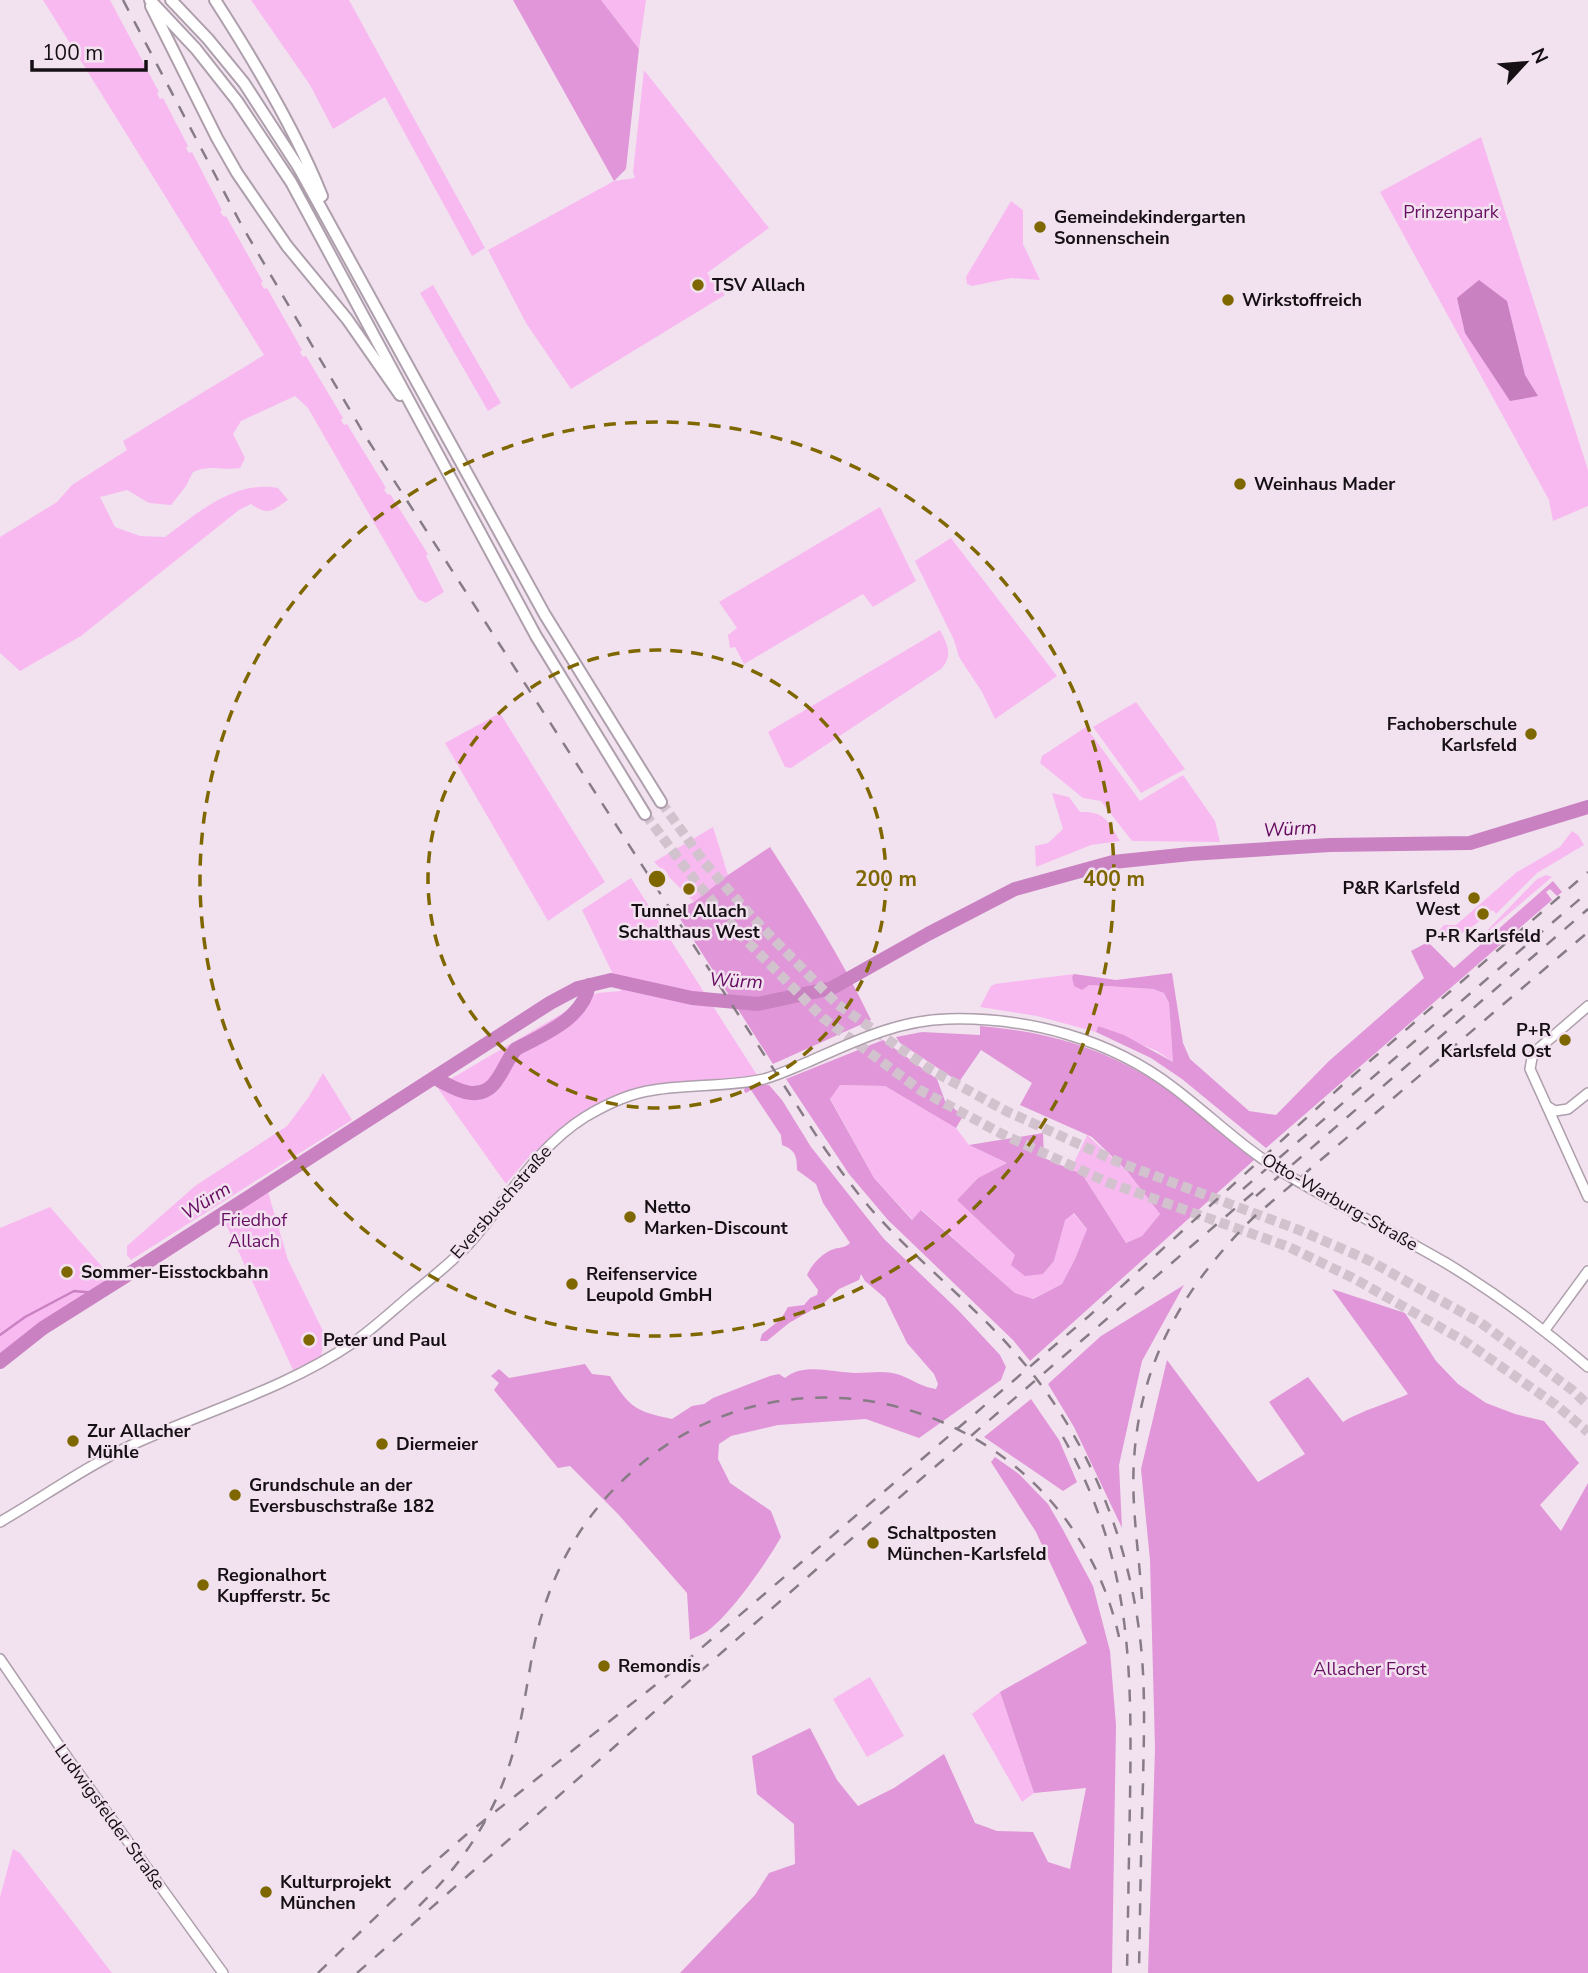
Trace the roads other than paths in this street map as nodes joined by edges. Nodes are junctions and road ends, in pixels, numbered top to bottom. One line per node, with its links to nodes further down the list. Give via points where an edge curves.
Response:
1 (149, 0): 5 (highway, via 218,138 261,209); 5 (highway, via 237,101 285,173)
2 (172, 0): 4 (highway, via 244,83)
3 (215, 0): 4 (highway, via 310,165)
4 (334, 228): 6 (highway, via 545,615)
5 (414, 410): 7 (highway, via 536,636)
6 (661, 802)
7 (645, 814)
8 (1588, 1006): 11 (main road, via 1532,1058 1532,1074)
9 (966, 1019): 16 (main road, Otto-Warburg-Straße, via 1041,1028 1128,1059 1175,1089 1254,1154 1447,1264); 18 (main road, Eversbuschstraße, via 922,1021 884,1030 759,1080 653,1090 590,1114 548,1146 469,1244 327,1361 131,1445)
10 (1588, 1093): 12 (main road)
11 (1546, 1105): 12 (main road, via 1555,1111); 13 (main road)
12 (1568, 1109): 13 (main road, via 1561,1125)
13 (1567, 1151): 14 (main road)
14 (1588, 1197)
15 (1588, 1271): 16 (main road)
16 (1544, 1331): 17 (main road, Otto-Warburg-Straße)
17 (1588, 1367)
18 (0, 1522)
19 (0, 1659): 20 (main road, Ludwigsfelder Straße)
20 (223, 1973)

